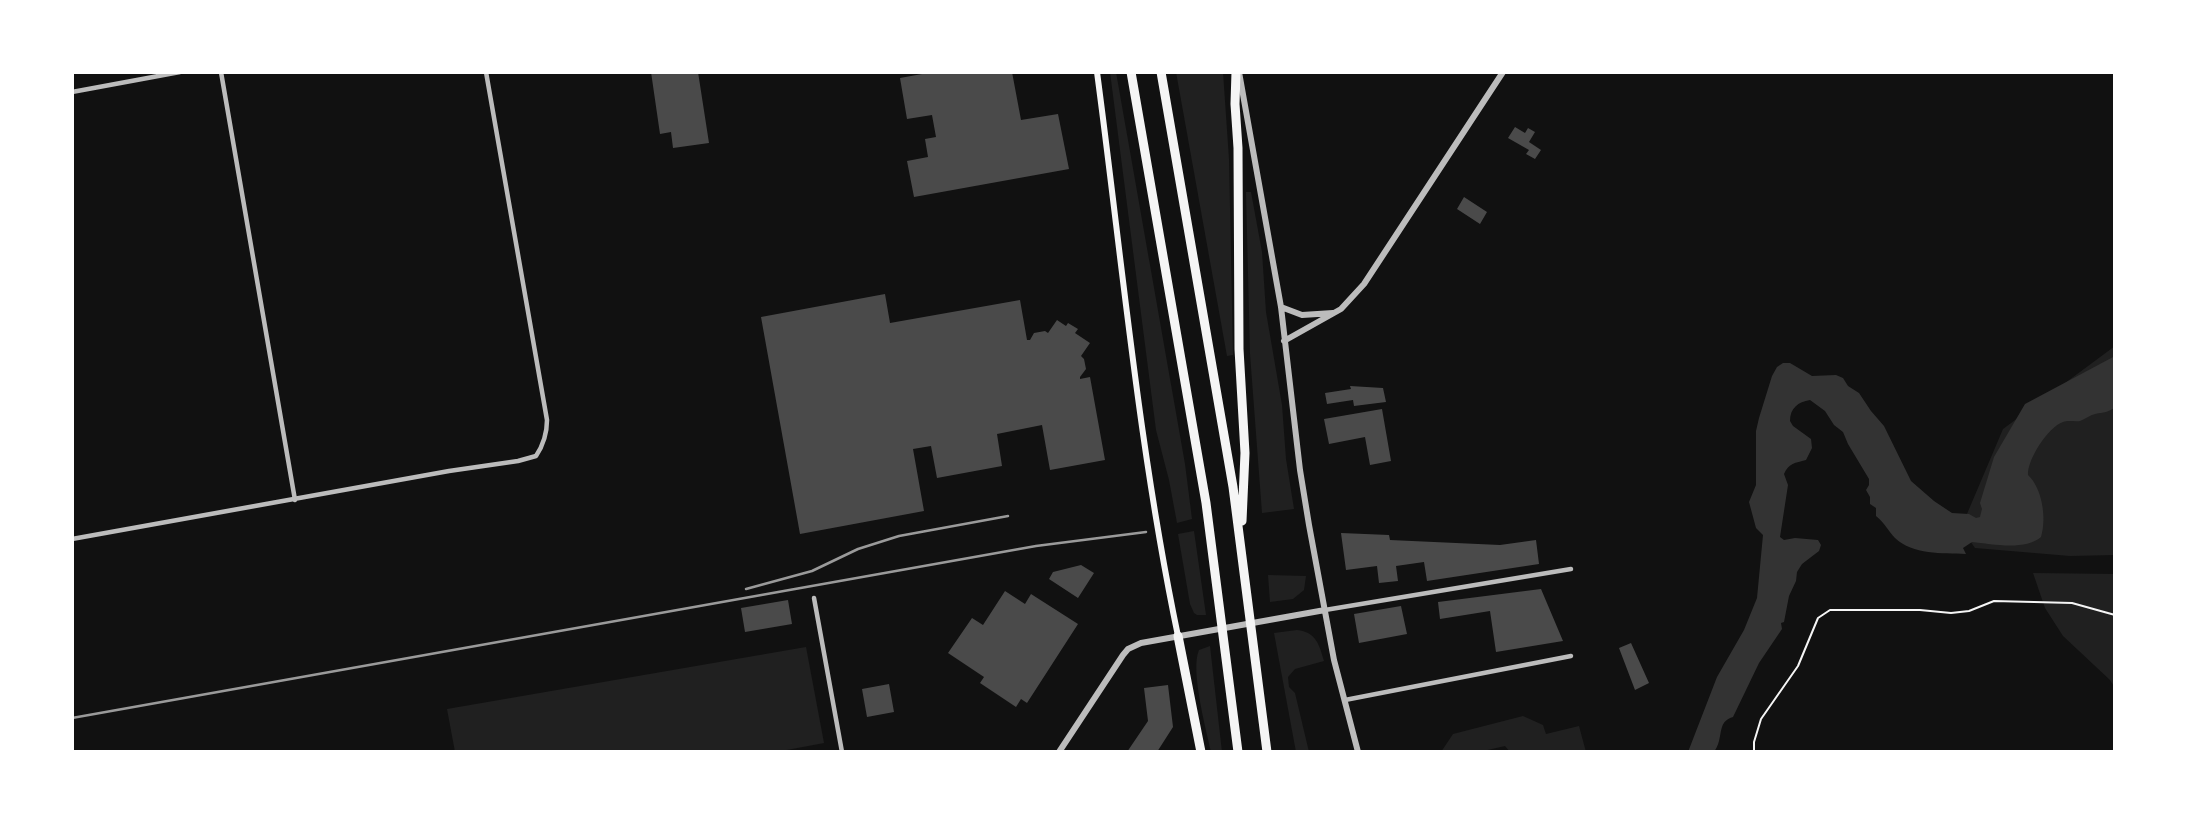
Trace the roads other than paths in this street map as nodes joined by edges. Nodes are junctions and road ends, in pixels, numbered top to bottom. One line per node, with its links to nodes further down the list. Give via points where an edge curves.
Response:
1 (180, 72): 9 (street)
2 (221, 72): 13 (street)
3 (486, 72): 13 (street, via 547,433 536,456 518,461)
4 (1097, 72): 19 (main road, via 1152,491)
5 (1131, 72): 25 (highway, via 1206,503)
6 (1161, 72): 15 (highway)
7 (1237, 72): 10 (street); 15 (highway, via 1245,453)
8 (1503, 72): 11 (street, via 1364,284)
9 (72, 92)
10 (1281, 307): 11 (street, via 1303,315); 12 (street)
11 (1333, 313): 12 (street)
12 (1284, 341): 18 (street, via 1300,470)
13 (295, 500): 14 (street)
14 (72, 539)
15 (1241, 543): 26 (highway)
16 (1571, 569): 18 (street)
17 (814, 598): 22 (street)
18 (1325, 610): 19 (street); 21 (street)
19 (1178, 636): 23 (street, via 1128,649); 24 (highway)
20 (1571, 656): 21 (street)
21 (1345, 700): 27 (street)
22 (842, 752)
23 (1059, 752)
24 (1201, 752)
25 (1238, 752)
26 (1267, 752)
27 (1358, 752)

